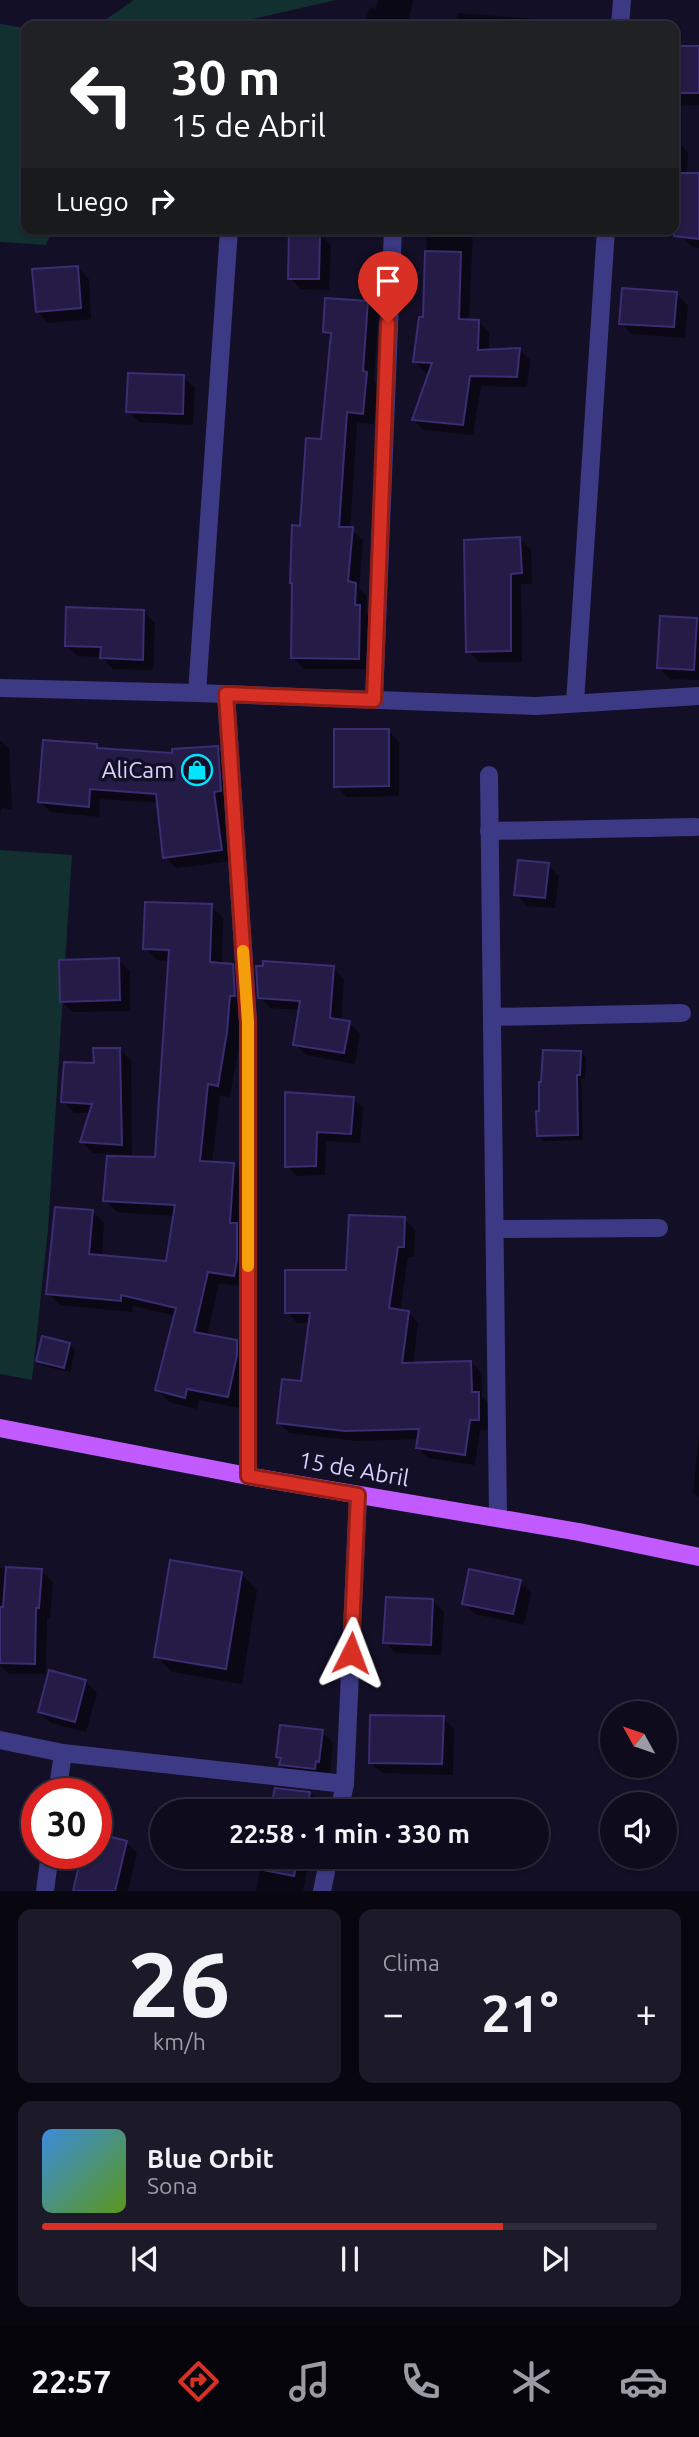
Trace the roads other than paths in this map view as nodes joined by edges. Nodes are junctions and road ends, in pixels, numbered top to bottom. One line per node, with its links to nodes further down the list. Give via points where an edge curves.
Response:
1 (622, 0): 2 (street)
2 (620, 21)
3 (229, 235): 7 (street)
4 (393, 235): 10 (street)
5 (606, 235): 11 (street)
6 (0, 688): 7 (street)
7 (197, 693): 8 (street)
8 (226, 694): 10 (street); 20 (street, via 248,1022)
9 (699, 696): 11 (street)
10 (374, 700): 11 (street, via 536,706)
11 (575, 703)
12 (489, 775): 14 (street)
13 (696, 827): 14 (street)
14 (489, 831): 16 (street)
15 (682, 1013): 16 (street)
16 (492, 1017): 18 (street)
17 (659, 1228): 18 (street)
18 (495, 1229): 22 (street)
19 (0, 1429): 20 (main road, 15 de Abril)
20 (248, 1476): 21 (main road, 15 de Abril)
21 (358, 1495): 22 (main road, 15 de Abril); 27 (street)
22 (498, 1517): 23 (main road, 15 de Abril)
23 (699, 1558)
24 (0, 1740): 25 (street)
25 (62, 1753): 26 (street); 27 (street)
26 (59, 1778)
27 (345, 1784): 28 (street)
28 (342, 1799)
29 (48, 1869): 31 (street)
30 (326, 1869): 32 (street)
31 (45, 1891)
32 (321, 1891)

